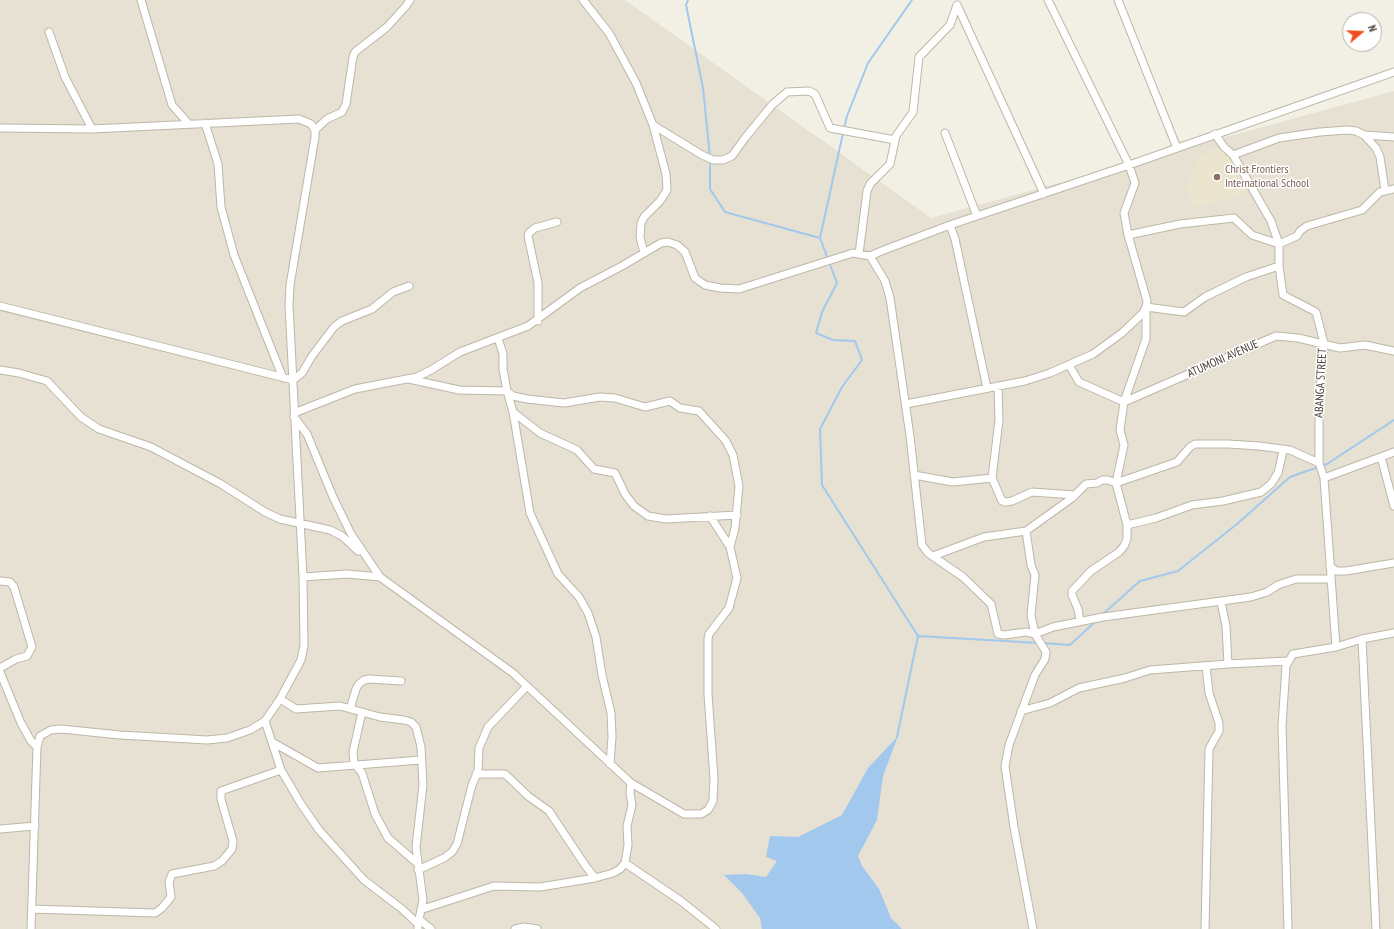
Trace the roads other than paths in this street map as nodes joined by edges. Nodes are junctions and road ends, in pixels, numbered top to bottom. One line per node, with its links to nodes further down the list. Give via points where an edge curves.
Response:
1 (141, 0): 9 (street, via 172,105)
2 (410, 0): 13 (street, via 398,16 355,52 346,104 342,112 327,119)
3 (583, 0): 10 (street, via 602,22 624,58)
4 (1048, 0): 21 (street)
5 (1118, 0): 19 (street)
6 (49, 32): 12 (street, via 65,77)
7 (1394, 72): 15 (street)
8 (205, 123): 9 (street); 13 (street, via 299,119 311,124); 43 (street, via 218,164 221,207 234,255)
9 (189, 124): 12 (street)
10 (653, 126): 18 (street, via 702,155 713,160 723,160 732,156 772,105 787,92 809,91 816,94 830,128); 30 (street, via 668,185 665,194 644,216 641,223 640,237)
11 (0, 128): 12 (street)
12 (92, 129)
13 (314, 130): 45 (street, via 315,137 290,285)
14 (945, 133): 25 (street)
15 (1215, 134): 19 (street); 20 (street, ABANGA STREET)
16 (1364, 135): 17 (street); 20 (street, via 1347,130 1279,138); 22 (street, via 1376,148 1380,157)
17 (1394, 137)
18 (895, 140): 24 (street, via 913,112 919,57 948,29 957,5); 31 (street, via 890,164 870,184 867,191)
19 (1177, 148): 21 (street)
20 (1233, 155): 29 (street, ABANGA STREET, via 1271,221)
21 (1129, 165): 24 (street); 28 (street, via 1135,183 1124,213)
22 (1385, 190): 23 (street); 29 (street, via 1375,195 1362,210 1307,226 1297,236)
23 (1394, 190)
24 (1044, 194): 25 (street)
25 (976, 216): 27 (street)
26 (557, 222): 37 (street, via 532,230 528,236 538,284)
27 (950, 225): 32 (street); 47 (street)
28 (1128, 235): 29 (street, via 1180,224 1234,218 1252,235); 36 (street, via 1147,301)
29 (1278, 244): 33 (street, ABANGA STREET)
30 (644, 253): 31 (street, via 661,243 677,245 685,252 698,282 720,288 739,288 844,255); 37 (street, via 580,288)
31 (859, 254): 32 (street)
32 (870, 256): 50 (street, via 883,275 890,298)
33 (1279, 266): 36 (street, via 1246,276 1205,297 1184,312); 39 (street, ABANGA STREET, via 1284,295 1316,312)
34 (409, 286): 45 (street, via 392,292 372,309 334,327 302,373)
35 (0, 306): 43 (street)
36 (1146, 307): 41 (street, via 1143,313 1105,346); 49 (street, via 1146,339)
37 (538, 321): 38 (street)
38 (498, 338): 44 (street, via 460,352 431,370); 48 (street, via 503,354)
39 (1324, 343): 40 (street, ATUMONI AVENUE, via 1348,348 1365,345); 49 (street, ATUMONI AVENUE, via 1276,336); 56 (street, ABANGA STREET, via 1319,401)
40 (1394, 351)
41 (1069, 365): 46 (street, via 1025,381); 49 (street, via 1079,382)
42 (0, 370): 65 (street, via 19,372 47,381 80,416 99,429 151,447 221,484 265,512)
43 (283, 378): 45 (street)
44 (409, 379): 48 (street, via 459,390); 52 (street, via 356,389)
45 (293, 380): 52 (street)
46 (998, 386): 47 (street); 58 (street, via 999,420)
47 (987, 388): 50 (street)
48 (507, 392): 51 (street); 63 (street, via 527,399 564,403 600,397 615,398 645,407 670,401 680,408 699,411 726,441 734,455 739,486)
49 (1124, 402): 60 (street, via 1120,430 1124,445)
50 (906, 404): 57 (street)
51 (513, 412): 64 (street, via 540,433 577,450 594,469 615,473 634,506 648,516 666,519); 99 (street, via 530,513 558,574 579,597 588,613 596,637 611,713)
52 (294, 415): 65 (street); 71 (street, via 307,434 351,534)
53 (1283, 451): 56 (street, via 1290,450); 60 (street, via 1259,446 1195,444 1177,462); 66 (street, via 1278,473 1271,484 1261,492 1192,505 1156,518)
54 (1394, 452): 55 (street)
55 (1381, 457): 59 (street); 62 (street)
56 (1319, 463): 59 (street, ABANGA STREET)
57 (914, 475): 58 (street, via 953,482); 69 (street, via 922,545 924,550)
58 (992, 478): 61 (street, via 1004,502 1032,492)
59 (1324, 478): 72 (street, ABANGA STREET)
60 (1116, 483): 61 (street, via 1102,480 1086,484); 66 (street)
61 (1075, 495): 67 (street)
62 (1394, 506)
63 (737, 515): 64 (street); 68 (street)
64 (710, 516): 68 (street)
65 (300, 524): 71 (street, via 330,530 342,536); 73 (street)
66 (1126, 525): 78 (street, via 1127,539 1124,546 1091,571 1072,591)
67 (1026, 530): 69 (street, via 984,538); 80 (street, via 1034,575 1031,615)
68 (730, 546): 102 (street, via 737,578 735,592 729,608 708,639 713,802 708,810 701,814 684,814)
69 (933, 556): 80 (street, via 963,577 991,604 998,634)
70 (1394, 563): 72 (street, via 1346,571 1336,571)
71 (371, 565): 74 (street)
72 (1330, 566): 75 (street, ABANGA STREET)
73 (303, 576): 74 (street, via 347,574); 90 (street, via 304,645 301,660)
74 (380, 577): 89 (street, via 498,662)
75 (1331, 579): 77 (street, via 1296,579 1251,597); 82 (street, ABANGA STREET)
76 (0, 581): 86 (street, via 10,582 14,587 32,647 27,656)
77 (1221, 602): 78 (street); 84 (street, via 1226,626)
78 (1080, 621): 80 (street)
79 (1394, 633): 81 (street)
80 (1035, 634): 92 (street, via 1046,652 1045,659 1035,675)
81 (1362, 639): 82 (street); 119 (street)
82 (1336, 647): 83 (street, via 1293,654)
83 (1288, 661): 84 (street); 118 (street, via 1282,726)
84 (1228, 664): 85 (street)
85 (1206, 666): 92 (street, via 1150,670 1079,688 1050,703); 117 (street, via 1209,693 1219,723 1219,731 1210,749)
86 (0, 668)
87 (0, 672): 96 (street, via 21,723)
88 (401, 681): 91 (street, via 364,680 358,684)
89 (527, 686): 99 (street); 101 (street, via 488,727 479,748)
90 (280, 699): 91 (street, via 296,709 340,706); 94 (street)
91 (350, 709): 93 (street)
92 (1021, 711): 116 (street, via 1009,745 1005,766)
93 (362, 712): 97 (street, via 411,722 418,735); 98 (street, via 352,752)
94 (264, 721): 95 (street); 96 (street, via 250,730 227,738 207,740 51,730 40,736)
95 (272, 742): 98 (street, via 318,768); 100 (street)
96 (37, 747): 103 (street)
97 (421, 760): 98 (street); 106 (street, via 423,785 417,833)
98 (355, 764): 106 (street, via 362,773 374,814 388,838)
99 (610, 764): 102 (street)
100 (281, 770): 108 (street, via 221,791 220,798 233,841 232,849 214,866 172,874 169,882 171,897 155,913); 110 (street, via 318,830 341,856 364,880)
101 (476, 774): 106 (street, via 457,844 444,858); 107 (street, via 505,774 528,796 549,811)
102 (631, 783): 105 (street, via 632,805 627,826 628,845)
103 (36, 826): 104 (street); 108 (street)
104 (0, 829)
105 (625, 863): 107 (street, via 613,873); 115 (street, via 681,901)
106 (418, 867): 109 (street)
107 (595, 878): 109 (street, via 540,887 494,886)
108 (32, 909): 111 (street)
109 (423, 909): 110 (street)
110 (419, 924): 112 (street)
111 (31, 929)
112 (431, 929)
113 (515, 929): 114 (street)
114 (537, 929)
115 (716, 929)
116 (1033, 929)
117 (1205, 929)
118 (1288, 929)
119 (1376, 929)

